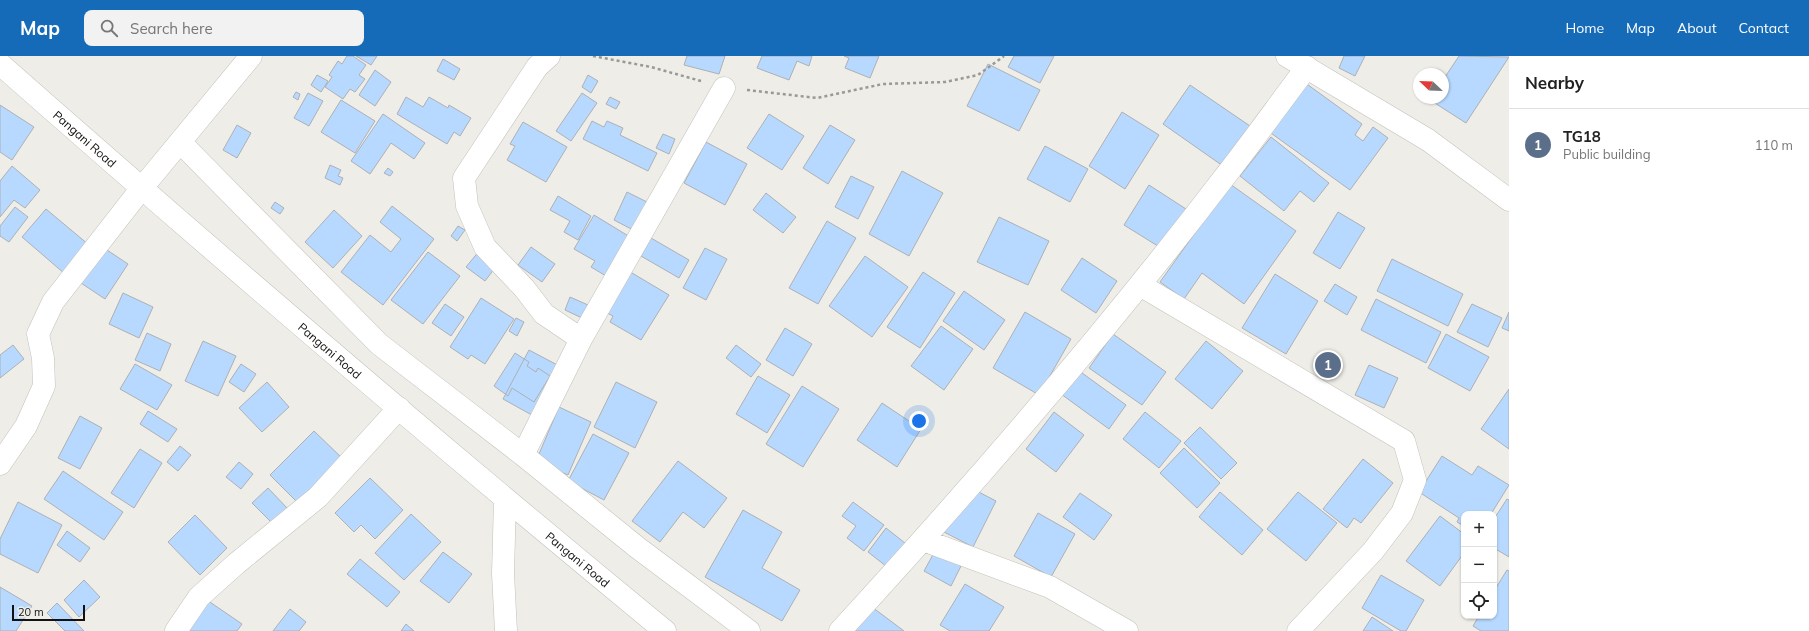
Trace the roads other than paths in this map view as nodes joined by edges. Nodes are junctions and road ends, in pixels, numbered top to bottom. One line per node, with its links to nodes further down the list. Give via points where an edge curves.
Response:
1 (251, 56): 7 (street)
2 (549, 56): 11 (street, via 537,67 464,178 467,206 485,247 524,288 544,314)
3 (1287, 56): 5 (street)
4 (0, 64): 8 (street, Pangani Road)
5 (1307, 66): 9 (street, via 1428,140); 10 (street)
6 (724, 88): 11 (street)
7 (181, 143): 8 (street); 13 (street, via 380,344)
8 (141, 189): 12 (street, Pangani Road); 14 (street, via 53,302 38,334 43,358 44,386 26,426)
9 (1509, 200)
10 (1140, 285): 16 (street, via 1023,426); 23 (street, via 1404,441 1415,480 1402,513 1373,551)
11 (581, 339): 13 (street)
12 (399, 408): 15 (street, Pangani Road); 17 (street, via 318,497 199,597)
13 (523, 455): 20 (street, via 638,548)
14 (0, 464)
15 (505, 499): 18 (street, via 503,574); 19 (street, Pangani Road)
16 (923, 540): 21 (street); 22 (street, via 1050,587)
17 (176, 631)
18 (506, 631)
19 (666, 631)
20 (749, 631)
21 (840, 631)
22 (1127, 631)
23 (1298, 631)

